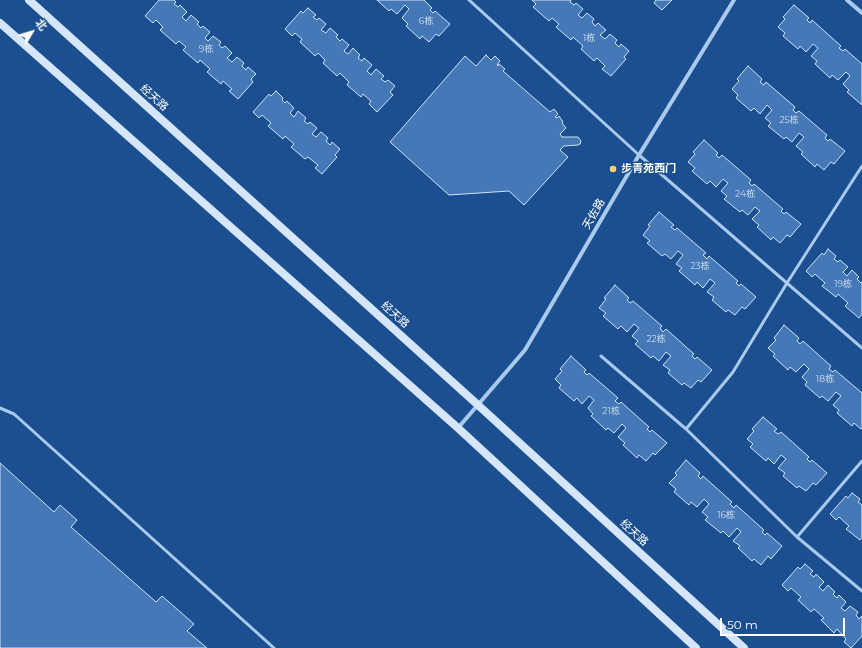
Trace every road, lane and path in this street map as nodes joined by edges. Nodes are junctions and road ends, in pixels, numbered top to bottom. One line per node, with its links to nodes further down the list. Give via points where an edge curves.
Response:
1 (29, 0): 12 (main road, 经天路)
2 (469, 0): 7 (lane)
3 (734, 0): 7 (street, 天佐路)
4 (847, 0): 5 (street)
5 (862, 13)
6 (0, 23): 14 (main road)
7 (639, 155): 9 (lane); 12 (street, 天佐路, via 525,350)
8 (862, 166): 9 (lane)
9 (787, 283): 10 (lane); 15 (lane, via 733,372)
10 (862, 348)
11 (601, 356): 15 (lane)
12 (478, 405): 14 (street, 天佐路); 21 (main road, 经天路)
13 (0, 408): 19 (lane, via 14,414)
14 (458, 428): 20 (main road)
15 (686, 430): 17 (lane)
16 (862, 461): 17 (lane)
17 (797, 538): 18 (lane)
18 (862, 591)
19 (274, 648)
20 (696, 648)
21 (744, 648)

